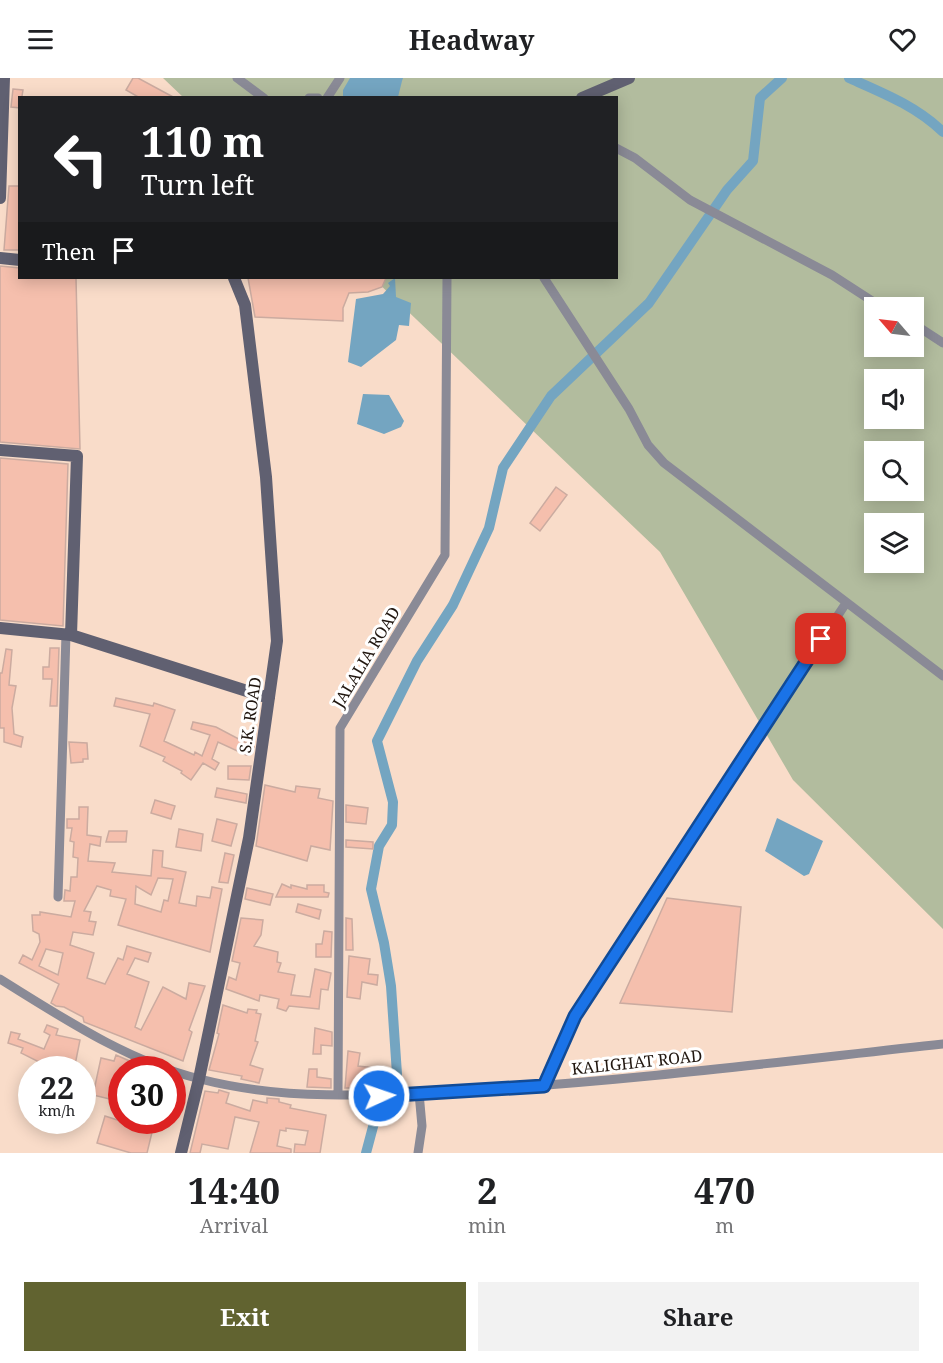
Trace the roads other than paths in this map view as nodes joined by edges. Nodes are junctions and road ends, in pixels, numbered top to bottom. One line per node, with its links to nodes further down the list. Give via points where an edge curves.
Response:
1 (4, 78): 9 (main road)
2 (237, 78): 5 (street)
3 (340, 78): 6 (street)
4 (628, 78): 7 (main road)
5 (261, 96)
6 (328, 96)
7 (587, 96)
8 (618, 149): 15 (street, via 695,202)
9 (0, 198)
10 (0, 258): 11 (main road)
11 (18, 260)
12 (234, 279): 23 (main road, S.K. ROAD, via 245,305 266,477 278,641)
13 (447, 279): 30 (street, JALALIA ROAD, via 446,555 340,728)
14 (545, 279): 19 (street, via 648,445 664,463)
15 (866, 297)
16 (924, 330): 17 (street)
17 (943, 342)
18 (0, 450): 21 (main road, via 77,456)
19 (846, 603): 22 (street); 28 (street, via 575,1016)
20 (0, 628): 21 (main road)
21 (69, 634): 23 (main road); 24 (street)
22 (943, 676)
23 (269, 698): 27 (main road, S.K. ROAD, via 249,838)
24 (58, 897)
25 (0, 979): 27 (street, KALIGHAT ROAD, via 104,1043)
26 (943, 1044): 28 (street, KALIGHAT ROAD)
27 (199, 1079): 30 (street, KALIGHAT ROAD, via 293,1095); 31 (main road, S.K. ROAD)
28 (544, 1086): 29 (street, KALIGHAT ROAD)
29 (419, 1093): 30 (street, KALIGHAT ROAD); 32 (street, via 422,1126)
30 (338, 1095)
31 (181, 1153)
32 (418, 1153)

